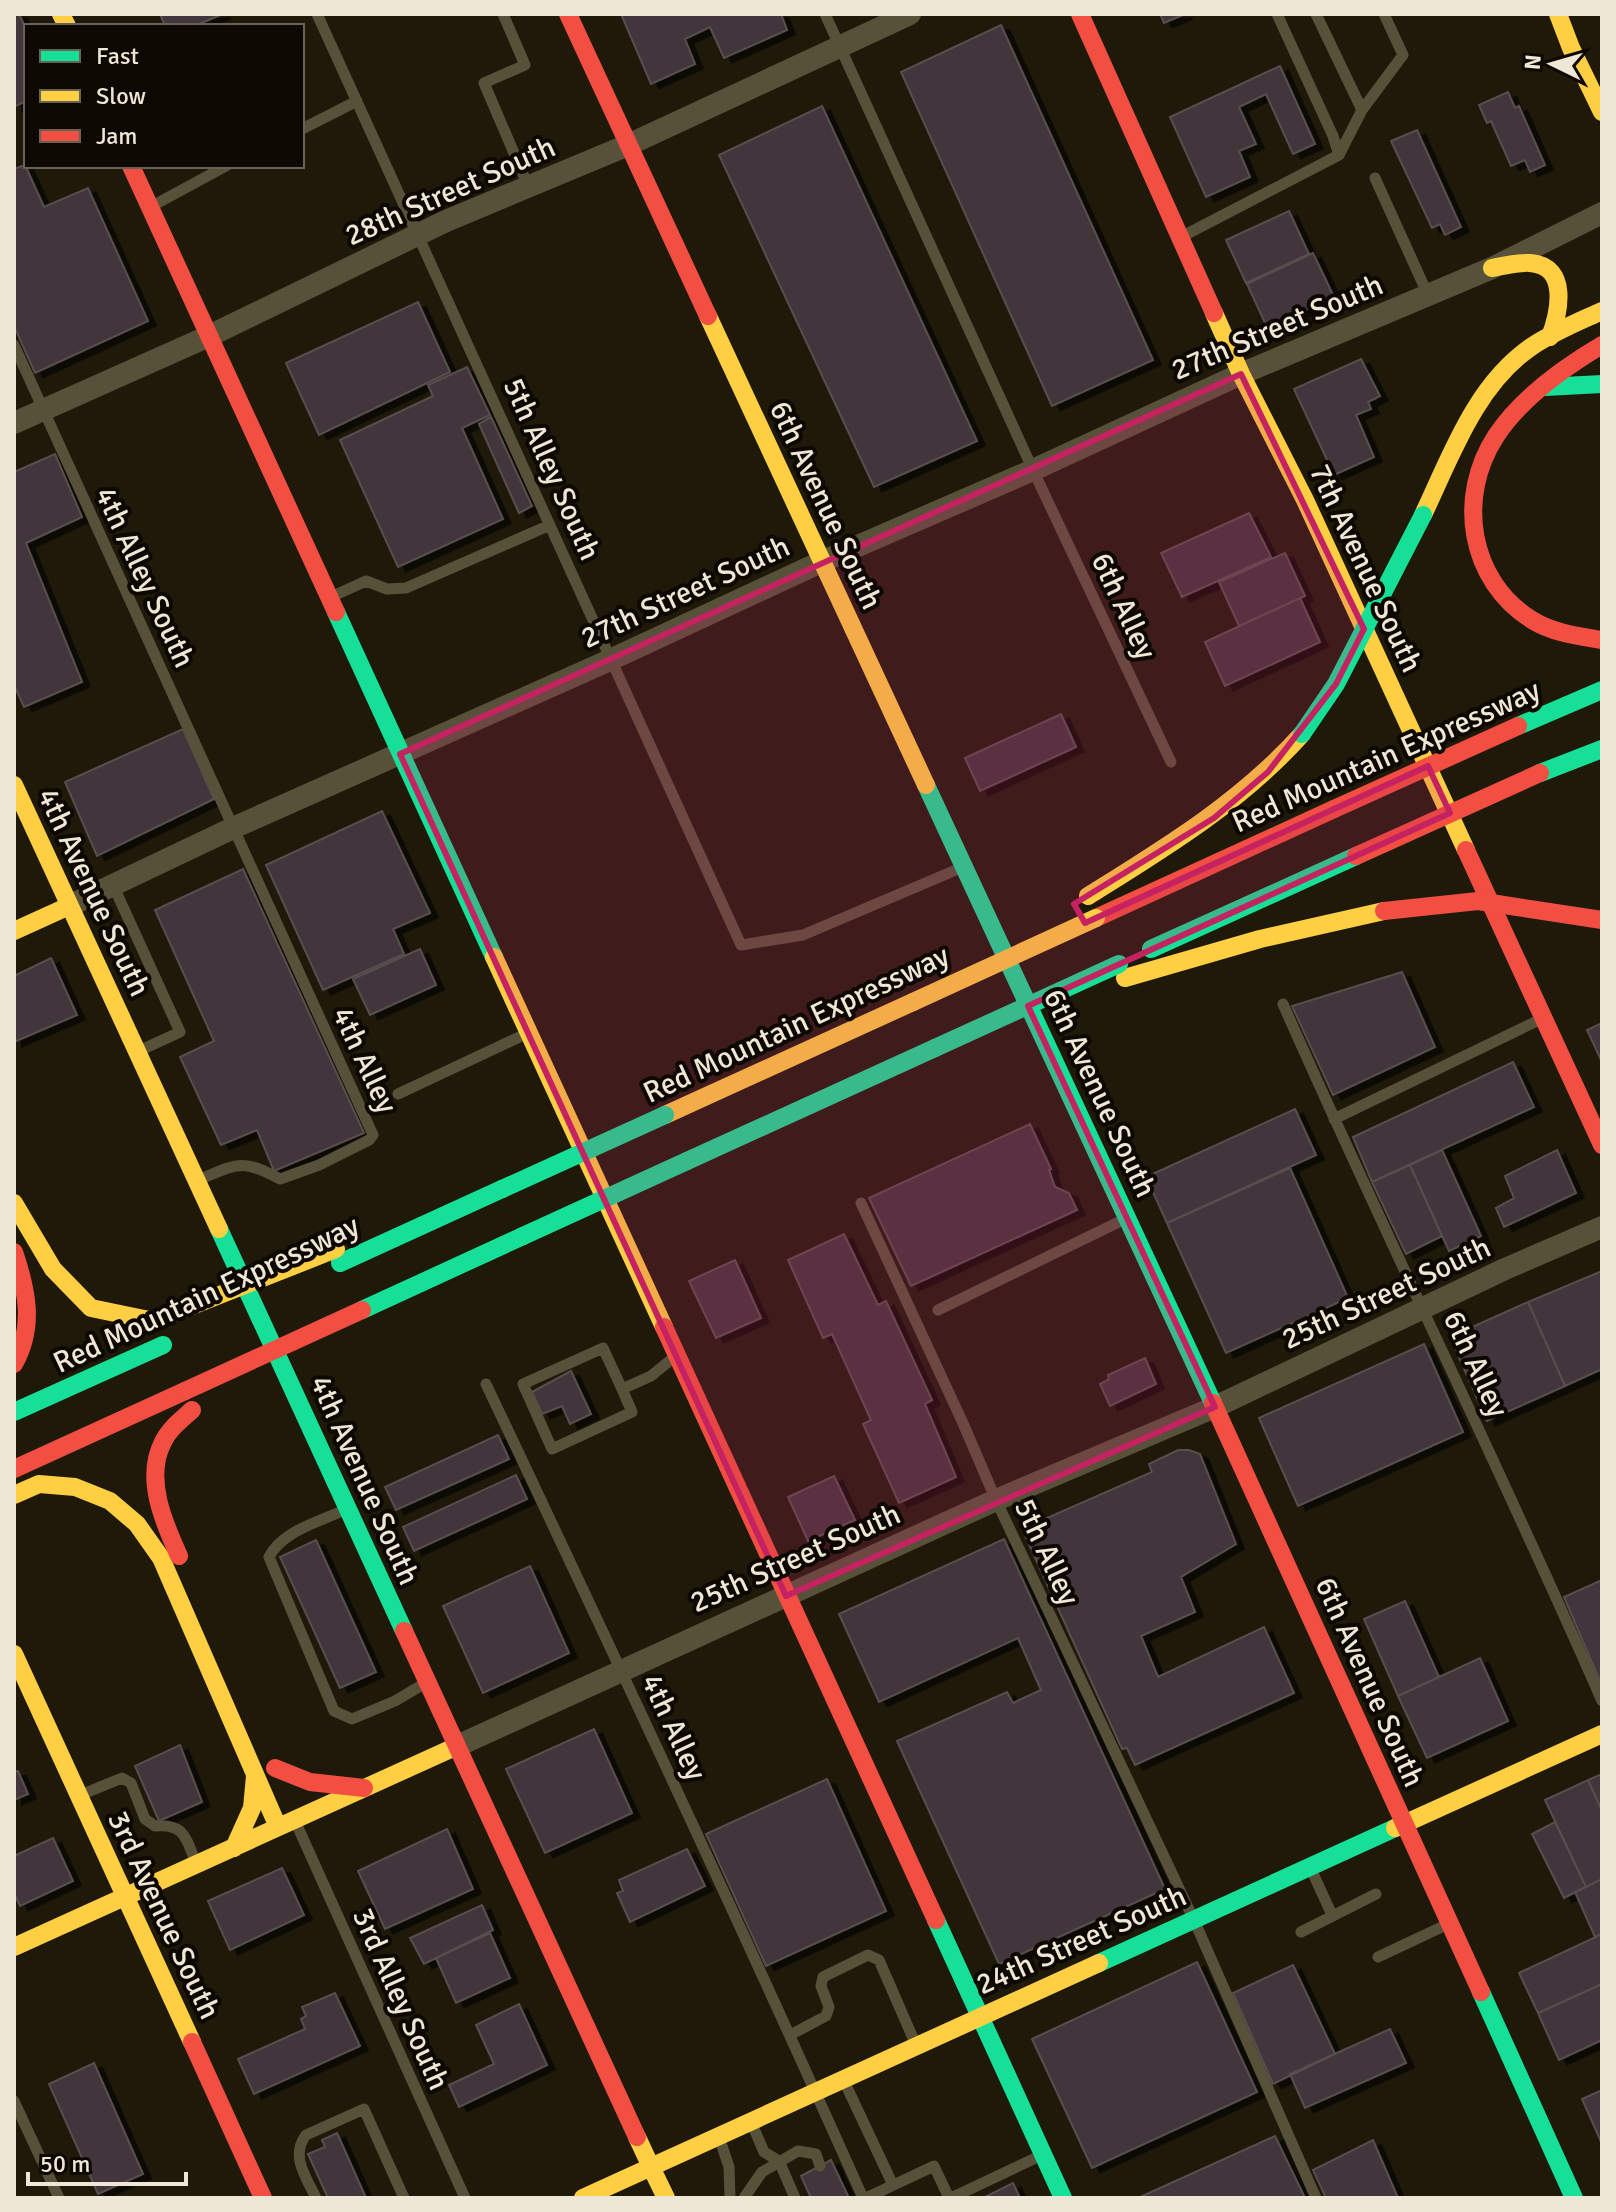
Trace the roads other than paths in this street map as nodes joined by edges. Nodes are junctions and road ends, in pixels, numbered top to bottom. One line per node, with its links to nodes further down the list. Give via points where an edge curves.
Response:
1 (317, 14): 12 (lane, 5th Alley South)
2 (503, 14): 21 (lane, via 525,65 484,83)
3 (568, 14): 16 (main road, 6th Avenue South)
4 (825, 14): 11 (lane)
5 (910, 14): 11 (street, 28th Street South)
6 (1080, 14): 25 (main road, 7th Avenue South)
7 (1277, 14): 17 (lane)
8 (1316, 14): 13 (lane)
9 (1384, 14): 13 (lane, via 1403,55)
10 (1558, 14): 14 (main road)
11 (839, 45): 16 (street, 28th Street South); 38 (lane, 6th Alley)
12 (357, 101): 15 (lane); 24 (lane, 5th Alley South)
13 (1362, 110): 17 (lane)
14 (1602, 112)
15 (304, 128)
16 (628, 145): 21 (street, 28th Street South); 40 (main road, 6th Avenue South)
17 (1339, 155): 25 (lane)
18 (132, 168): 22 (main road)
19 (222, 168): 22 (lane)
20 (1375, 178): 27 (lane)
21 (529, 188): 24 (street, 28th Street South)
22 (150, 207): 29 (main road)
23 (1602, 213): 26 (street, 27th Street South)
24 (419, 235): 29 (street, 28th Street South); 39 (lane, 5th Alley South)
25 (1182, 237): 33 (main road, 7th Avenue South)
26 (1492, 268): 27 (street, 27th Street South); 30 (main road, via 1532,263 1553,275 1561,297)
27 (1428, 295): 33 (street, 27th Street South)
28 (1602, 311): 30 (main road)
29 (209, 336): 36 (street, 28th Street South); 41 (main road)
30 (1550, 337): 56 (main road, bridge, via 1514,360 1490,387 1336,684 1268,772 1214,818)
31 (14, 345): 36 (lane, 4th Alley South)
32 (1602, 345): 35 (main road)
33 (1241, 374): 38 (street, 27th Street South); 58 (main road, 7th Avenue South, via 1305,500)
34 (1602, 384): 35 (main road)
35 (1545, 387): 42 (main road, via 1502,427 1480,467 1472,501 1475,547 1497,590 1532,620 1571,637)
36 (42, 410): 37 (street, 28th Street South); 49 (lane, 4th Alley South)
37 (14, 423)
38 (1033, 470): 40 (street, 27th Street South); 47 (lane, 6th Alley)
39 (550, 525): 41 (lane, via 406,588 387,589 366,581); 43 (lane, 5th Alley South)
40 (821, 562): 43 (street, 27th Street South); 50 (main road, 6th Avenue South)
41 (329, 598): 46 (main road)
42 (1602, 640)
43 (610, 660): 46 (street, 27th Street South); 50 (lane, 5th Alley South, via 741,945 803,935)
44 (1602, 690): 56 (main road, Red Mountain Expressway, bridge)
45 (1602, 749): 55 (main road, bridge, via 1356,856)
46 (400, 754): 49 (street, 27th Street South); 59 (main road)
47 (1171, 762)
48 (14, 785): 52 (main road, 4th Avenue South)
49 (233, 828): 51 (street, 27th Street South); 64 (lane, 4th Alley, via 373,1135 319,1165 280,1179 236,1164)
50 (963, 867): 67 (main road, 6th Avenue South)
51 (113, 885): 52 (street, 27th Street South); 60 (lane, via 180,1032)
52 (69, 906): 54 (main road, 27th Street South); 60 (main road, 4th Avenue South)
53 (1602, 920): 55 (main road, bridge, via 1478,901 1384,911)
54 (14, 931)
55 (1122, 971): 75 (main road, bridge, via 938,1055 884,1087 847,1088)
56 (973, 974): 70 (main road, Red Mountain Expressway, bridge, via 441,1217)
57 (1283, 1004): 62 (lane, 6th Alley)
58 (1544, 1018): 62 (lane); 63 (main road, 7th Avenue South)
59 (528, 1033): 61 (lane); 76 (main road)
60 (137, 1052): 64 (main road, 4th Avenue South)
61 (398, 1094)
62 (1334, 1119): 71 (lane, 6th Alley)
63 (1602, 1145)
64 (197, 1181): 85 (main road, 4th Avenue South)
65 (14, 1203): 70 (main road, bridge, via 53,1269 91,1308 154,1321)
66 (861, 1203): 84 (lane, 5th Alley)
67 (1127, 1218): 72 (lane); 80 (main road, 6th Avenue South)
68 (1602, 1227): 71 (street, 25th Street South)
69 (14, 1252): 77 (main road, via 28,1305 28,1331)
70 (338, 1256): 73 (main road, Red Mountain Expressway)
71 (1424, 1308): 80 (street, 25th Street South); 91 (lane, 6th Alley)
72 (938, 1310)
73 (231, 1313)
74 (169, 1342): 81 (main road, Red Mountain Expressway)
75 (276, 1349): 82 (main road, bridge); 86 (main road, bridge, via 192,1410 161,1446 155,1490)
76 (676, 1355): 79 (lane, via 651,1376); 87 (main road)
77 (14, 1364)
78 (486, 1384): 89 (lane, 4th Alley)
79 (622, 1389): 79 (lane, via 632,1412 552,1449 523,1384 603,1348)
80 (1215, 1407): 84 (street, 25th Street South); 98 (main road, 6th Avenue South)
81 (14, 1412)
82 (22, 1466)
83 (14, 1495): 94 (main road, via 39,1484 75,1487 110,1501 137,1524 161,1558)
84 (996, 1500): 87 (street, 25th Street South); 105 (lane, 5th Alley)
85 (347, 1509): 90 (main road, 4th Avenue South); 90 (lane, via 290,1536 269,1557 334,1711 352,1719)
86 (184, 1566)
87 (786, 1596): 89 (street, 25th Street South); 110 (main road)
88 (14, 1654): 96 (main road, 3rd Avenue South)
89 (621, 1670): 93 (street, 25th Street South); 111 (lane, 4th Alley)
90 (426, 1682): 93 (main road, 4th Avenue South)
91 (1602, 1701)
92 (1602, 1734): 98 (main road, 24th Street South)
93 (455, 1747): 95 (main road, 25th Street South); 121 (main road, 4th Avenue South)
94 (255, 1776): 97 (main road); 99 (main road, via 252,1808)
95 (364, 1788): 97 (main road, 25th Street South); 97 (main road, via 310,1782 272,1760 284,1792)
96 (79, 1796): 100 (lane, via 122,1778 131,1783 145,1819 181,1830); 103 (main road, 3rd Avenue South)
97 (286, 1824): 99 (main road, 25th Street South); 127 (lane, 3rd Alley South)
98 (1403, 1824): 101 (main road, 24th Street South); 106 (main road, 6th Avenue South)
99 (234, 1848): 100 (main road, 25th Street South)
100 (197, 1864): 103 (main road, 25th Street South)
101 (1310, 1867): 104 (lane); 105 (main road, 24th Street South)
102 (1376, 1894): 104 (lane)
103 (125, 1896): 108 (main road, 25th Street South); 124 (main road, 3rd Avenue South)
104 (1332, 1915): 107 (lane)
105 (1194, 1920): 110 (main road, 24th Street South); 136 (lane)
106 (1449, 1924): 109 (lane); 137 (main road, 6th Avenue South)
107 (1301, 1932)
108 (14, 1947)
109 (1378, 1957)
110 (980, 2017): 112 (main road, 24th Street South); 118 (main road)
111 (790, 2035): 112 (lane, via 826,2016 823,1977 868,1955 879,1960); 114 (lane, 4th Alley)
112 (916, 2046): 113 (main road, 24th Street South)
113 (844, 2079): 114 (main road, 24th Street South); 122 (lane)
114 (817, 2091): 116 (main road, 24th Street South); 133 (lane)
115 (14, 2101): 123 (lane)
116 (751, 2122): 117 (main road, 24th Street South); 119 (lane, via 764,2152)
117 (719, 2136): 121 (main road, 24th Street South); 130 (lane, via 729,2167)
118 (1043, 2155): 134 (lane); 135 (main road)
119 (779, 2161): 120 (lane, via 798,2151 816,2154); 131 (lane, via 762,2172); 132 (lane)
120 (820, 2166)
121 (651, 2167): 128 (main road, 24th Street South); 129 (main road, 4th Avenue South)
122 (893, 2185): 133 (lane); 134 (lane, via 934,2166)
123 (59, 2198)
124 (263, 2198)
125 (316, 2198): 126 (lane, via 299,2161 301,2142 364,2109)
126 (404, 2198)
127 (465, 2198)
128 (583, 2198)
129 (666, 2198)
130 (730, 2198)
131 (744, 2198)
132 (795, 2198)
133 (865, 2198)
134 (950, 2198)
135 (1063, 2198)
136 (1316, 2198)
137 (1574, 2198)

